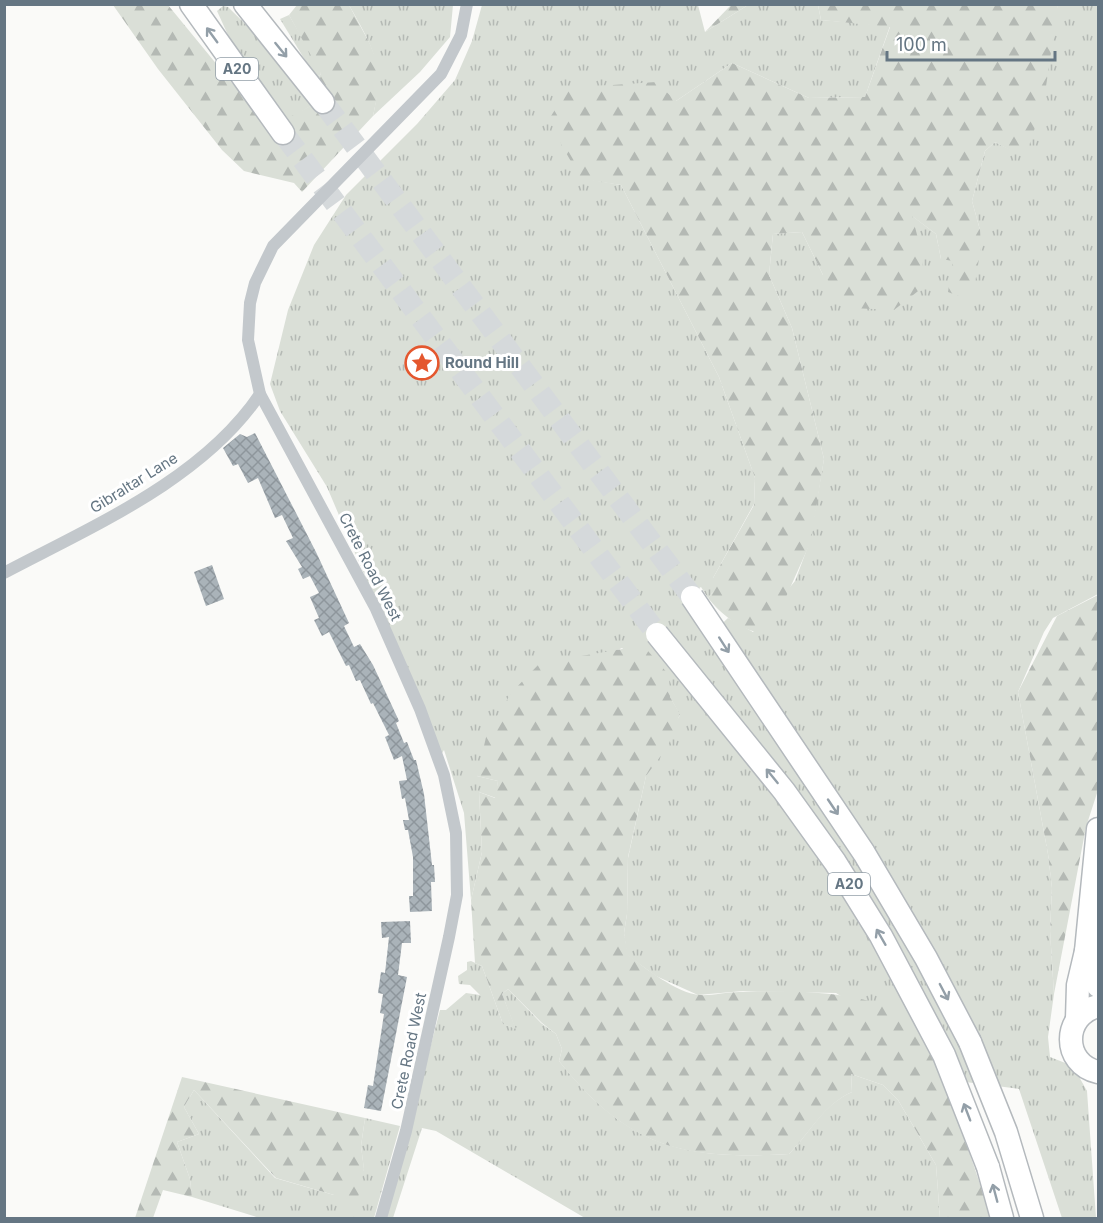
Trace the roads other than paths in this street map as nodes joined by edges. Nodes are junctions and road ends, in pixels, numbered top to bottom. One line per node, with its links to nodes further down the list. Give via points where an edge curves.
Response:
1 (191, 4): 5 (highway, A20, one-way to 1)
2 (245, 4): 4 (highway, one-way to 4)
3 (467, 4): 6 (street, Crete Road West, via 461,35 441,74 287,228 262,264 250,303 248,340)
4 (323, 102)
5 (283, 133)
6 (260, 394): 7 (street, Gibraltar Lane, via 245,416 208,454 135,503); 16 (street, Crete Road West, via 376,609 444,775 456,834 457,895 449,937 406,1131)
7 (4, 573)
8 (692, 597): 18 (highway, A20, one-way to 18, bridge, via 864,853 905,921 970,1041 1020,1172)
9 (657, 634): 17 (highway, A20, one-way to 9, bridge, via 988,1167 944,1055 881,936 784,791)
10 (1098, 829): 11 (highway)
11 (1086, 951): 12 (highway); 14 (highway, via 1078,985)
12 (1098, 986)
13 (1098, 1006): 14 (highway)
14 (1077, 1019): 15 (highway, via 1071,1035 1073,1052)
15 (1096, 1075)
16 (381, 1218)
17 (1002, 1218)
18 (1032, 1218)

